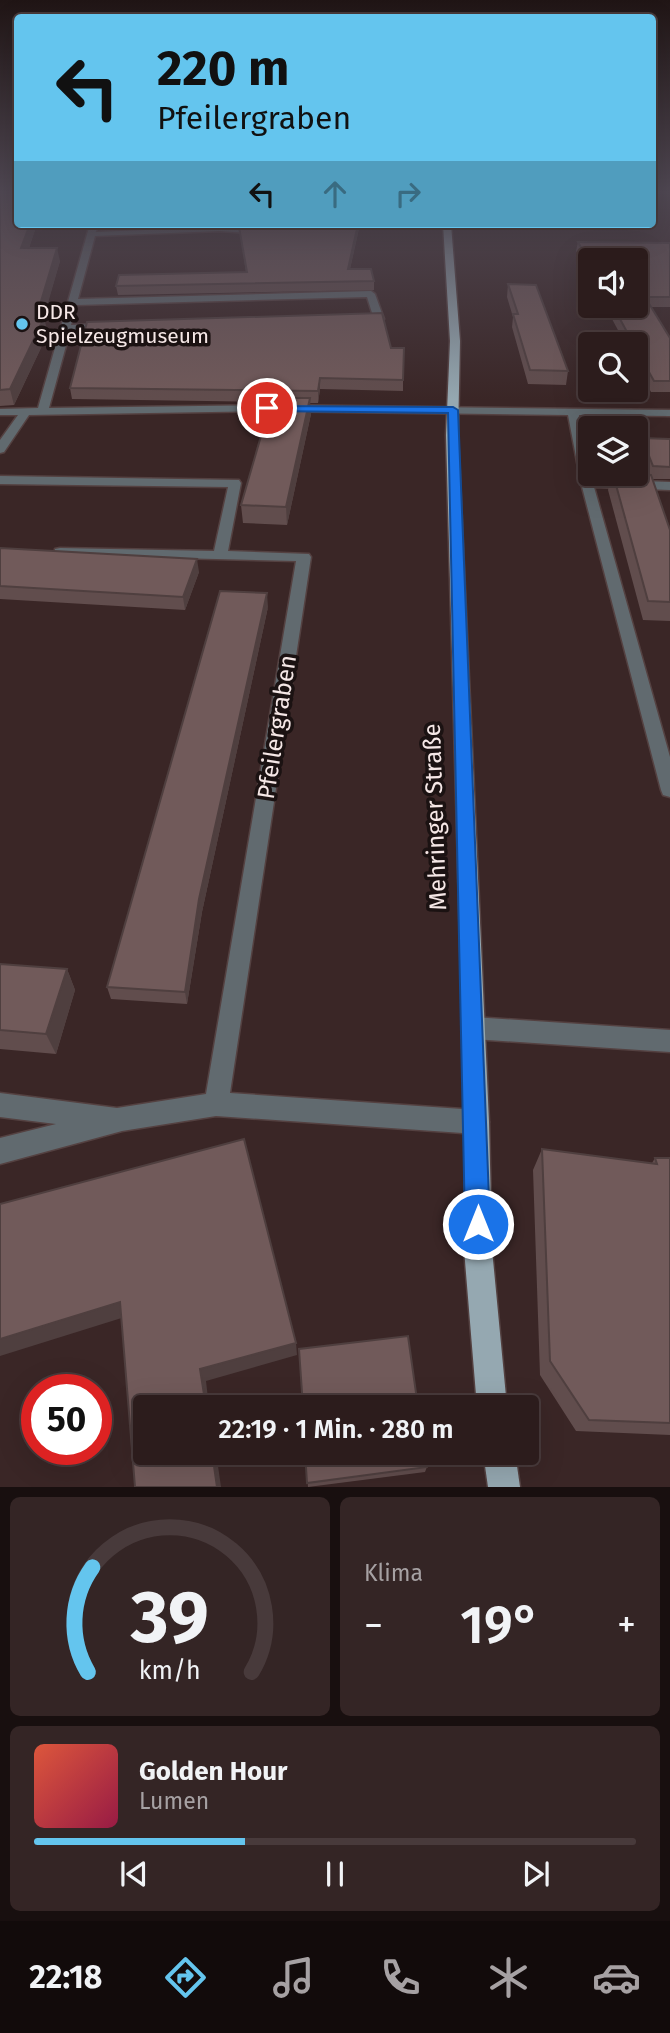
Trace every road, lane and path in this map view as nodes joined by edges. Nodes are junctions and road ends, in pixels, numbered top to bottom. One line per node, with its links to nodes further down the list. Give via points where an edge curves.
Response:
1 (83, 261): 3 (street)
2 (450, 261): 7 (main road, Mehringer Straße, via 455,341)
3 (72, 302): 4 (street, via 371,294 379,319); 6 (street)
4 (353, 320)
5 (117, 327): 6 (street)
6 (65, 328): 9 (street)
7 (453, 410): 9 (street); 12 (street); 23 (main road, Mehringer Straße)
8 (26, 411): 9 (street); 10 (street); 14 (street)
9 (43, 411)
10 (0, 412)
11 (670, 413): 12 (street)
12 (573, 414): 13 (street)
13 (578, 439)
14 (0, 449)
15 (0, 481): 20 (street, via 235,484)
16 (648, 485): 18 (street)
17 (588, 486): 21 (street)
18 (670, 486)
19 (40, 551): 20 (street, Pfeilergraben)
20 (220, 556): 25 (street, Pfeilergraben, via 304,557)
21 (664, 739): 22 (street)
22 (670, 790)
23 (473, 1028): 24 (street); 28 (main road, Mehringer Straße)
24 (670, 1041)
25 (216, 1104): 27 (street); 28 (street)
26 (0, 1105): 27 (street)
27 (122, 1119): 29 (street)
28 (477, 1122): 30 (main road, Mehringer Straße, via 478,1249)
29 (0, 1151)
30 (491, 1395)
31 (501, 1465): 32 (main road)
32 (504, 1487)

